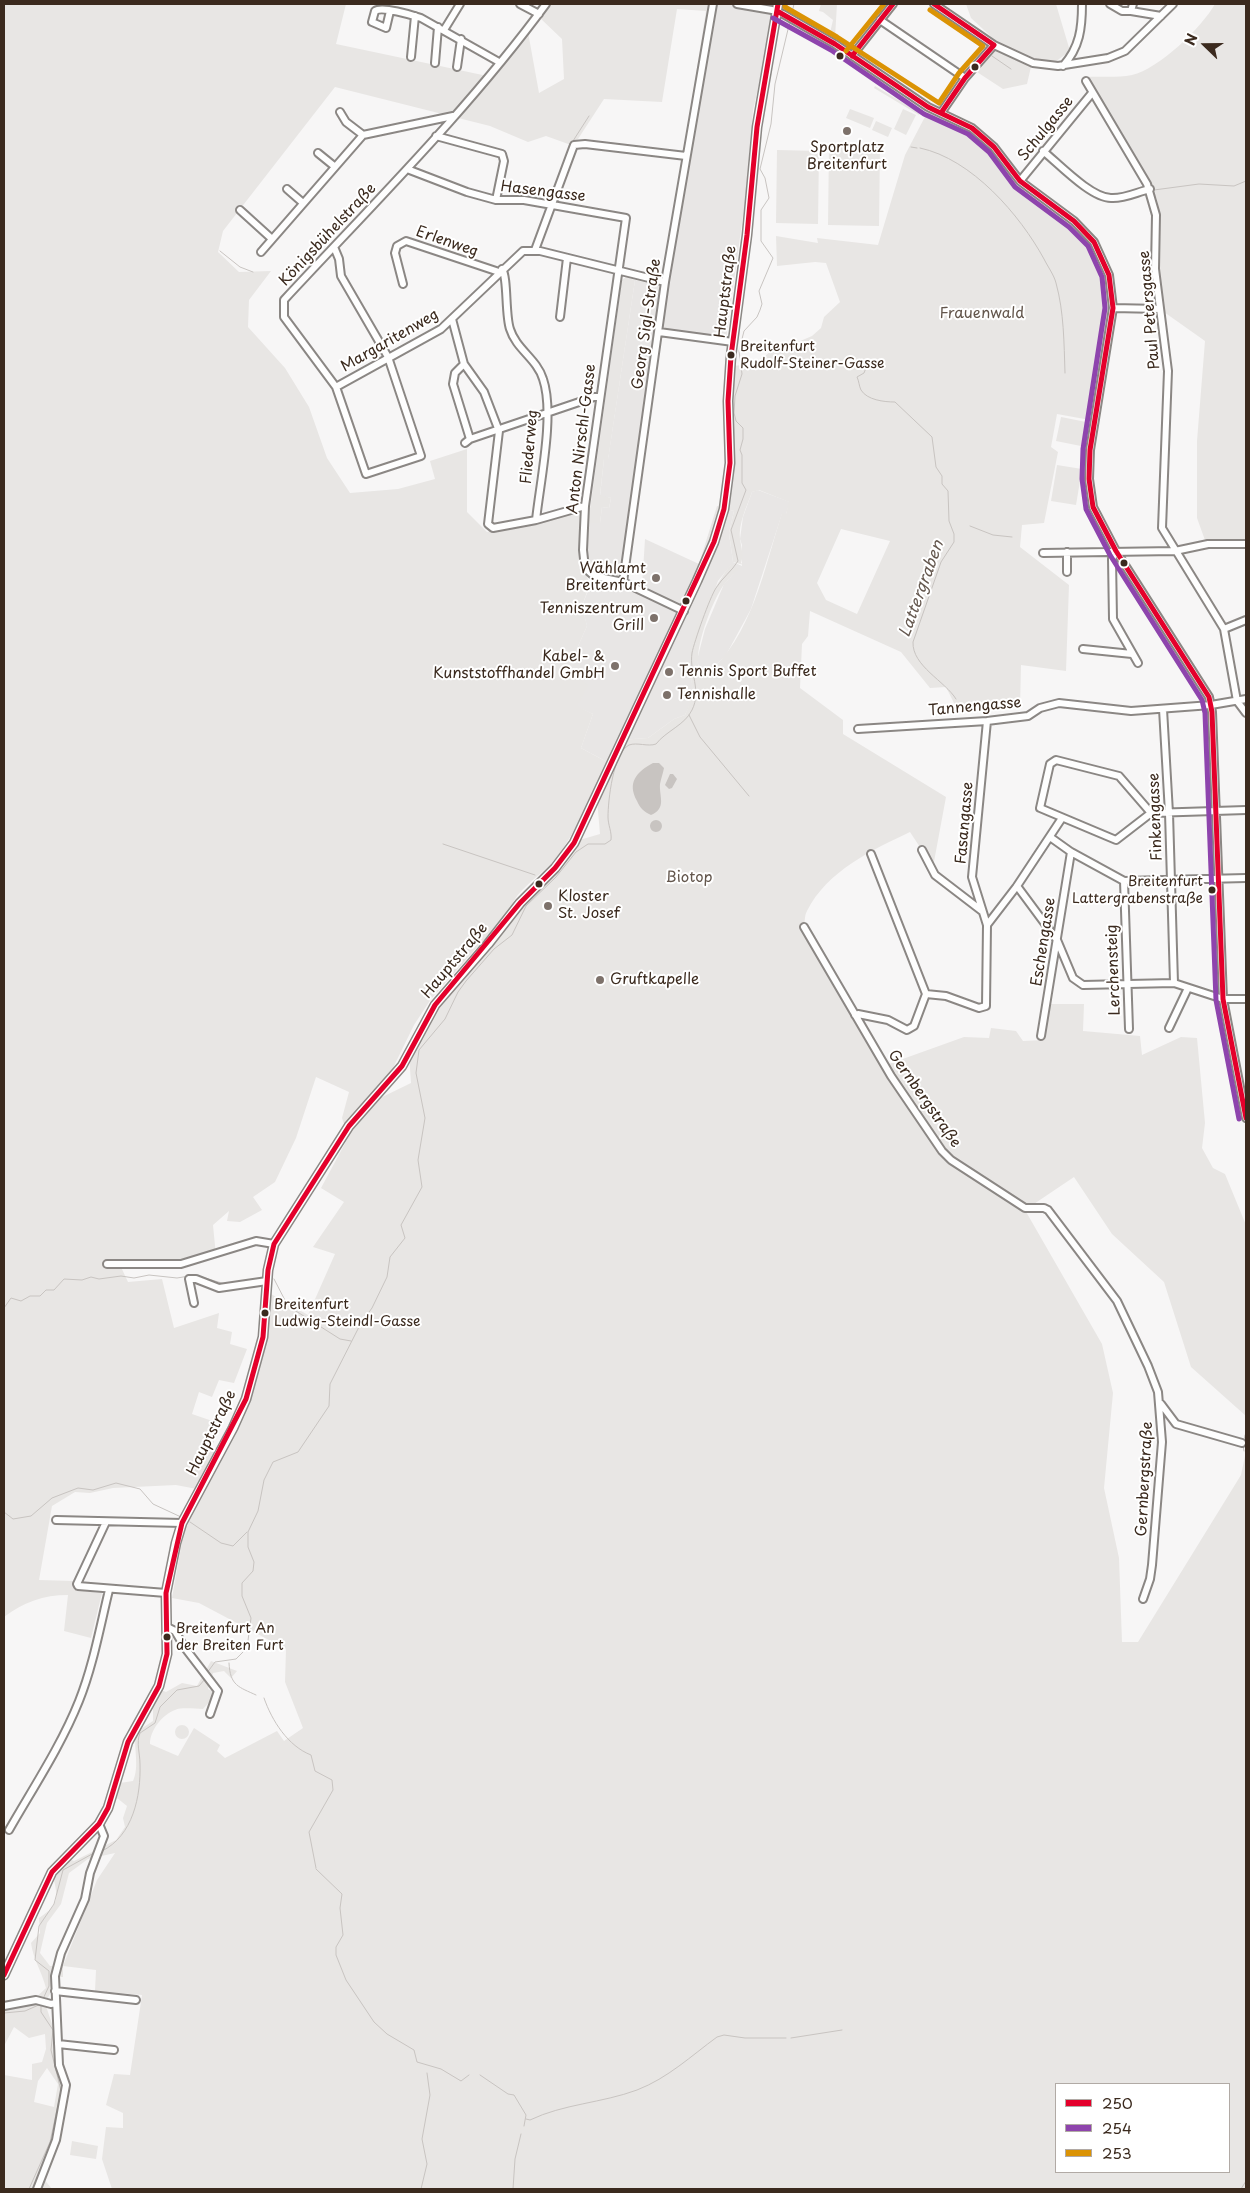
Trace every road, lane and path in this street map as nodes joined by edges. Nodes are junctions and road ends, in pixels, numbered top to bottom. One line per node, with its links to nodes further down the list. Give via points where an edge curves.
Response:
1 (460, 4): 19 (street)
2 (520, 4): 15 (street)
3 (546, 4): 15 (street, Königsbühelstraße)
4 (713, 4): 38 (street, Georg Sigl-Straße)
5 (738, 4): 12 (street)
6 (893, 4): 18 (street)
7 (934, 4): 21 (street)
8 (1110, 4): 14 (street, via 1122,11)
9 (1133, 4): 14 (street)
10 (1173, 4): 17 (street)
11 (1084, 5): 26 (street, via 1078,44)
12 (778, 8): 22 (street, via 785,16); 62 (main road, Hauptstraße, via 758,127)
13 (390, 11): 16 (street)
14 (1131, 11): 17 (street)
15 (539, 14): 24 (street, Königsbühelstraße)
16 (415, 16): 19 (street); 23 (street)
17 (1161, 16): 26 (street, via 1125,52)
18 (880, 20): 22 (street); 28 (street)
19 (441, 29): 20 (street); 25 (street)
20 (461, 40): 24 (street); 27 (street)
21 (994, 45): 26 (street, via 1033,63); 28 (street)
22 (852, 56): 32 (street)
23 (411, 57)
24 (499, 62): 33 (street, Königsbühelstraße)
25 (435, 63)
26 (1063, 66)
27 (457, 67)
28 (965, 78): 32 (street)
29 (1086, 81): 30 (street, Paul Petersgasse)
30 (1092, 93): 36 (street, Schulgasse); 43 (street, Paul Petersgasse)
31 (340, 112): 34 (street, via 346,122)
32 (941, 113): 41 (street, via 982,136)
33 (453, 116): 34 (street); 35 (street, Königsbühelstraße)
34 (363, 135): 39 (street)
35 (436, 136): 40 (street, Königsbühelstraße); 44 (street, via 502,154 504,162)
36 (1044, 151): 41 (street, Schulgasse); 43 (street, via 1091,191 1106,198)
37 (318, 153): 39 (street)
38 (686, 156): 46 (street, via 578,144 572,148); 55 (street, Georg Sigl-Straße)
39 (334, 166): 45 (street)
40 (407, 169): 44 (street, Hasengasse); 49 (street, Königsbühelstraße)
41 (1020, 181): 57 (street, via 1074,221 1094,242 1109,275)
42 (287, 189): 45 (street)
43 (1150, 189): 58 (street, Paul Petersgasse, via 1156,216)
44 (496, 200): 46 (street, Hasengasse)
45 (303, 203): 48 (street)
46 (552, 204): 50 (street); 54 (street, Hasengasse, via 626,218)
47 (240, 210): 48 (street)
48 (272, 239): 51 (street)
49 (334, 247): 63 (street, via 341,276); 65 (street, Königsbühelstraße, via 284,300 284,317)
50 (535, 250): 52 (street); 53 (street, Margaritenweg, via 518,254)
51 (261, 252)
52 (567, 258): 54 (street); 59 (street)
53 (500, 271): 56 (street, Erlenweg, via 406,241 397,246 395,253); 60 (street, Margaritenweg); 67 (street, Fliederweg, via 506,278 505,304 509,327 539,369)
54 (619, 272): 55 (street); 66 (street, Anton Nirschl-Gasse)
55 (665, 282): 61 (street, Georg Sigl-Straße)
56 (403, 284)
57 (1113, 308): 58 (street); 72 (street, via 1090,450 1089,479 1093,507)
58 (1160, 309): 73 (street, Paul Petersgasse, via 1168,371 1161,524)
59 (560, 318)
60 (452, 320): 63 (street, Margaritenweg); 64 (street)
61 (658, 332): 62 (street); 77 (street, Georg Sigl-Straße)
62 (733, 342): 78 (main road, Hauptstraße, via 728,401 730,463 724,509 714,542)
63 (388, 356): 65 (street, Margaritenweg); 65 (street, Königsbühelstraße, via 421,456 366,474)
64 (464, 364): 68 (street, via 484,392); 68 (street, via 455,372 453,384 467,441)
65 (336, 387)
66 (599, 397): 67 (street); 69 (street, Anton Nirschl-Gasse)
67 (548, 413): 68 (street); 70 (street, Fliederweg)
68 (499, 431): 70 (street, via 488,524 493,528)
69 (585, 506): 70 (street); 77 (street, Anton Nirschl-Gasse, via 585,568 594,576)
70 (536, 520)
71 (1246, 544): 73 (street, via 1208,544)
72 (1116, 551): 73 (street); 74 (street); 82 (street, via 1112,559 1113,619); 86 (street)
73 (1175, 551): 80 (street, Paul Petersgasse)
74 (1067, 552): 75 (street); 76 (street)
75 (1043, 553)
76 (1066, 572)
77 (623, 582): 78 (street)
78 (684, 611): 120 (main road, Hauptstraße, via 571,847 516,907 435,1005 402,1066 349,1126)
79 (1246, 620): 80 (street)
80 (1224, 629): 85 (street)
81 (1083, 649): 82 (street)
82 (1132, 654): 83 (street)
83 (1138, 663)
84 (1246, 698): 85 (street, Tannengasse)
85 (1237, 702): 86 (street, Tannengasse); 88 (street)
86 (1211, 705): 87 (street, Tannengasse); 92 (street)
87 (1163, 709): 89 (street, Tannengasse, via 1131,711 1059,703 1040,708 1028,716); 94 (street, Finkengasse)
88 (1246, 713)
89 (987, 721): 90 (street, Tannengasse); 105 (street, Fasangasse, via 972,877)
90 (858, 729)
91 (1246, 810): 92 (street)
92 (1216, 811): 94 (street); 101 (street)
93 (1150, 813): 94 (street); 95 (street, via 1116,840); 95 (street, via 1119,776 1056,760 1050,764 1040,808)
94 (1169, 813): 103 (street, Finkengasse)
95 (1062, 818): 96 (street)
96 (1050, 837): 98 (street); 104 (street)
97 (922, 850): 105 (street, via 935,875)
98 (1071, 852): 102 (street); 108 (street, Eschengasse)
99 (871, 854): 112 (street)
100 (1246, 878): 101 (street)
101 (1218, 879): 103 (street); 113 (street)
102 (1124, 881): 103 (street); 110 (street, Lerchensteig)
103 (1171, 881): 109 (street, Finkengasse)
104 (1017, 886): 106 (street); 108 (street)
105 (982, 911): 106 (street, Fasangasse)
106 (987, 924): 112 (street, via 986,1006 979,1008 946,996)
107 (804, 927): 115 (street, Gernbergstraße)
108 (1057, 940): 110 (street, via 1077,983); 118 (street, Eschengasse)
109 (1174, 983): 110 (street); 111 (street)
110 (1127, 985): 117 (street, Lerchensteig)
111 (1188, 988): 113 (street); 116 (street)
112 (926, 994): 115 (street, via 910,1030 883,1019)
113 (1223, 999): 114 (street); 119 (street)
114 (1246, 999)
115 (855, 1015): 124 (street, Gernbergstraße, via 891,1076 946,1156 1025,1208 1049,1211 1117,1301 1148,1366)
116 (1170, 1028)
117 (1129, 1029)
118 (1041, 1036)
119 (1246, 1118)
120 (274, 1244): 121 (street, via 256,1241 181,1264); 122 (main road, Hauptstraße)
121 (107, 1264)
122 (268, 1281): 123 (street, via 219,1288 189,1279); 130 (main road, Hauptstraße, via 263,1337 246,1399)
123 (194, 1303)
124 (1160, 1403): 125 (street, Gernbergstraße); 126 (street)
125 (1162, 1422): 126 (street); 133 (street, Gernbergstraße, via 1152,1565)
126 (1174, 1423): 127 (street)
127 (1242, 1443)
128 (56, 1520): 129 (street)
129 (106, 1522): 130 (street); 131 (street, via 77,1584 82,1588)
130 (182, 1523): 132 (main road, Hauptstraße)
131 (109, 1590): 132 (street); 137 (street, via 79,1701)
132 (166, 1593): 134 (main road, Hauptstraße)
133 (1143, 1599)
134 (167, 1628): 135 (street, via 175,1631 218,1691); 136 (main road, Hauptstraße, via 167,1654 162,1676 128,1742 108,1808)
135 (210, 1714)
136 (99, 1824): 138 (main road, Hauptstraße, via 52,1872); 139 (street, via 104,1836 80,1912 60,1953)
137 (9, 1830)
138 (4, 1975)
139 (55, 1991): 140 (street); 141 (street)
140 (136, 2000)
141 (53, 2003): 142 (street, via 42,2000); 143 (street)
142 (4, 2006)
143 (58, 2044): 144 (street); 145 (street, via 59,2065 66,2088 56,2140)
144 (114, 2050)
145 (38, 2189)

